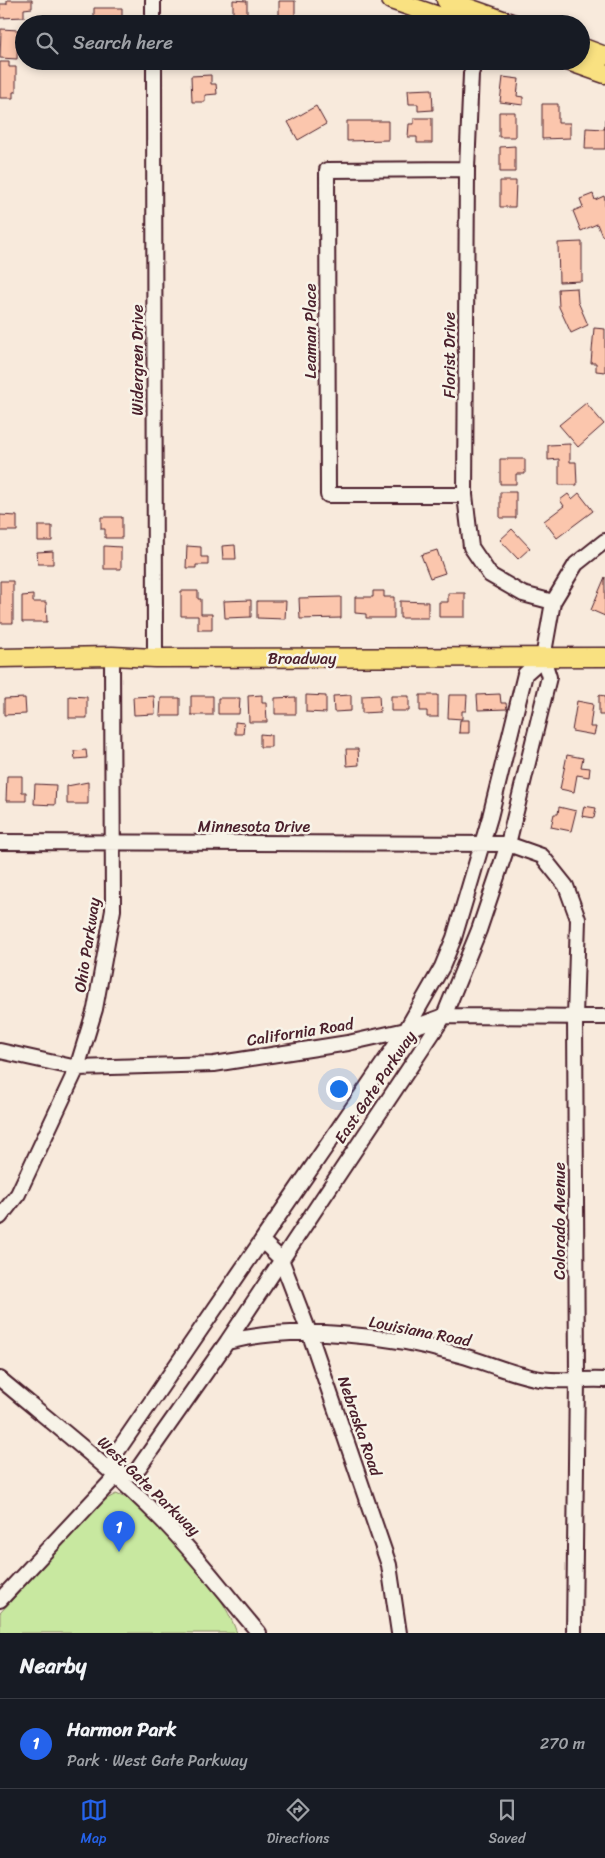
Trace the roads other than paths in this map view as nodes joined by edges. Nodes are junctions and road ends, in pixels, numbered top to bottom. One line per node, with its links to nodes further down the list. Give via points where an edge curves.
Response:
1 (153, 0): 4 (street)
2 (391, 0): 5 (main road)
3 (446, 0): 6 (main road)
4 (154, 15)
5 (435, 15)
6 (478, 15)
7 (590, 50): 8 (main road)
8 (605, 56)
9 (590, 69): 12 (main road)
10 (154, 70): 20 (street, Widergren Drive)
11 (472, 70): 13 (street, Florist Drive)
12 (605, 74)
13 (467, 169): 14 (street, Florist Drive); 14 (street, Leaman Place, via 327,170 328,495)
14 (465, 495): 16 (street, Florist Drive, via 471,547 490,575 523,594)
15 (605, 540): 16 (street, East Gate Parkway, via 576,564)
16 (553, 602): 21 (street, East Gate Parkway)
17 (112, 656): 19 (main road, Broadway); 20 (main road, Broadway); 23 (street, Ohio Parkway)
18 (605, 657): 21 (main road, Broadway)
19 (0, 658)
20 (155, 658): 21 (main road, Broadway)
21 (543, 658): 24 (street, East Gate Parkway, via 526,674); 25 (street, East Gate Parkway, via 549,677)
22 (0, 842): 23 (street, Minnesota Drive)
23 (114, 844): 24 (street, Minnesota Drive); 31 (street, Ohio Parkway, via 113,910 95,1008)
24 (482, 844): 25 (street, Minnesota Drive); 29 (street, East Gate Parkway, via 454,938 442,967)
25 (508, 844): 26 (street, East Gate Parkway, via 479,930); 27 (street, Colorado Avenue, via 542,856 566,886 578,919)
26 (444, 1016): 27 (street, California Road); 29 (street, California Road); 34 (street, East Gate Parkway)
27 (575, 1017): 28 (street, California Road); 38 (street, Colorado Avenue)
28 (605, 1017)
29 (406, 1030): 31 (street, California Road, via 348,1043 214,1064); 33 (street, East Gate Parkway)
30 (0, 1052): 31 (street, California Road)
31 (78, 1068): 32 (street, Ohio Parkway, via 18,1194)
32 (0, 1217)
33 (262, 1241): 34 (street, Nebraska Road); 40 (street, East Gate Parkway, via 114,1456)
34 (281, 1259): 35 (street, Nebraska Road); 36 (street, East Gate Parkway)
35 (309, 1332): 36 (street, Louisiana Road, via 268,1334); 38 (street, Louisiana Road, via 392,1341 458,1354 540,1379); 43 (street, Nebraska Road, via 388,1564)
36 (227, 1342): 40 (street, East Gate Parkway, via 135,1473)
37 (0, 1379): 40 (street, West Gate Parkway)
38 (577, 1379): 39 (street, Louisiana Road); 44 (street, Colorado Avenue)
39 (605, 1380)
40 (117, 1476): 41 (street, East Gate Parkway); 42 (street, West Gate Parkway, via 190,1548)
41 (0, 1600)
42 (259, 1633)
43 (399, 1633)
44 (574, 1633)

